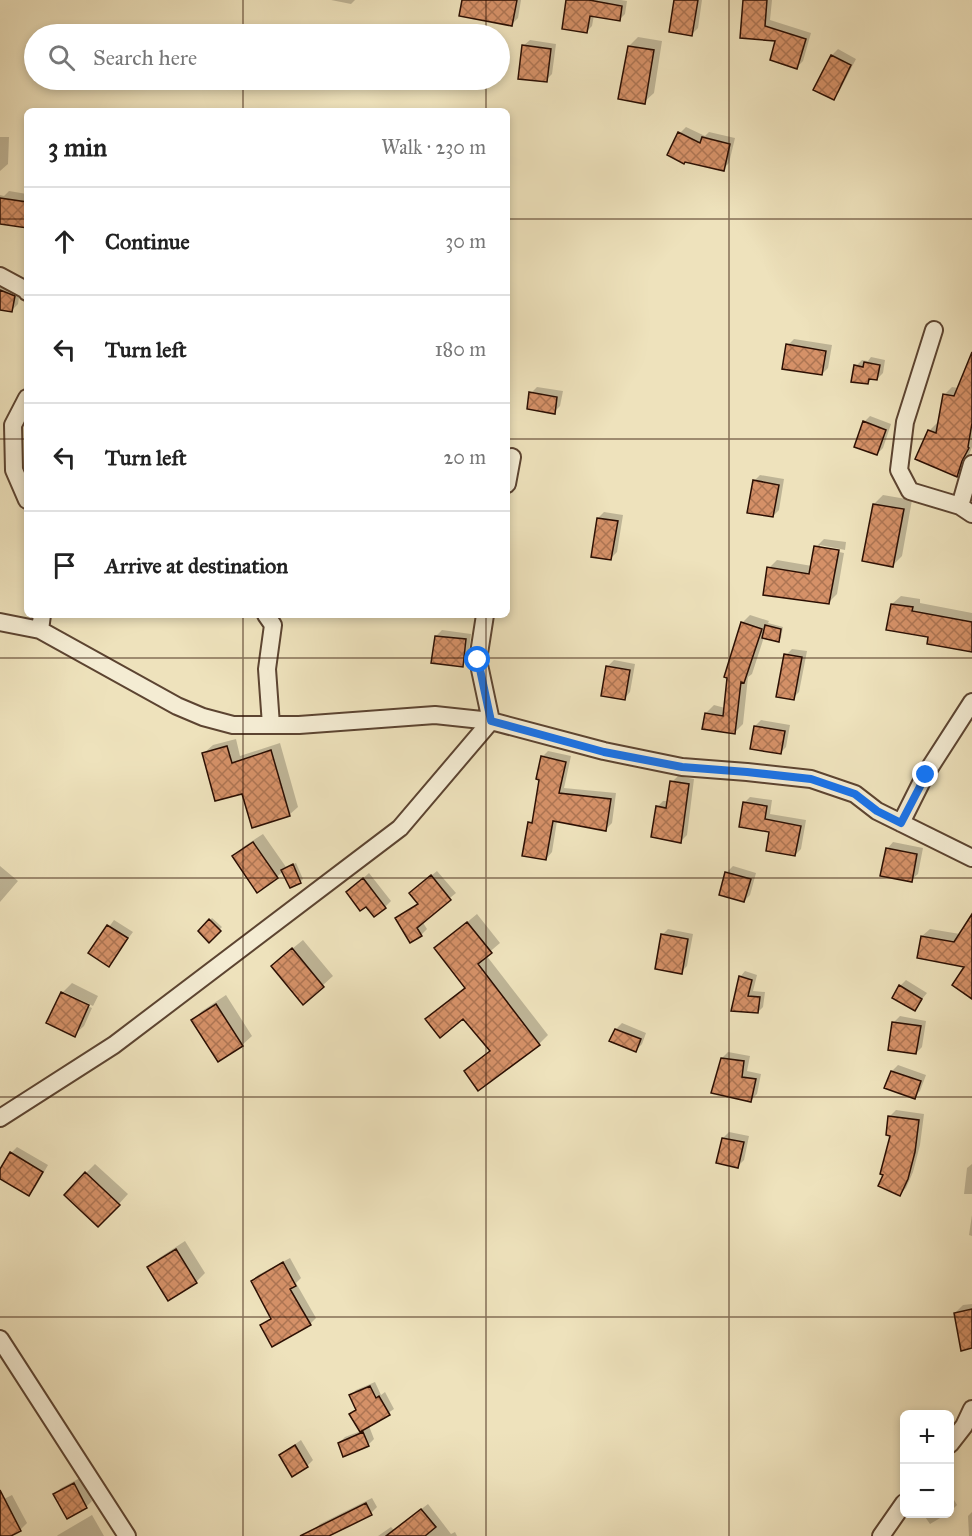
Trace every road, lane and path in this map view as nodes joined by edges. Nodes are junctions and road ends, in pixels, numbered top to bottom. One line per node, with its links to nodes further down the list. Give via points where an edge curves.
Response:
1 (0, 276): 2 (street)
2 (24, 289)
3 (934, 330): 9 (street, via 905,422 898,470 910,490)
4 (24, 404): 8 (street, via 13,425 15,470)
5 (512, 457): 7 (street)
6 (972, 464): 9 (street)
7 (510, 468)
8 (24, 492)
9 (966, 510)
10 (268, 618): 16 (street, via 273,625 267,669)
11 (485, 618): 15 (street, via 478,660)
12 (0, 622): 13 (street)
13 (41, 622): 16 (street, via 177,706 233,725)
14 (972, 702): 17 (street)
15 (491, 721): 16 (street, via 435,715); 17 (street, via 604,752 682,767 811,779 855,794); 19 (street, via 400,828 114,1045)
16 (271, 725)
17 (901, 823): 18 (street)
18 (972, 858)
19 (0, 1118)
20 (0, 1339): 24 (street)
21 (972, 1409): 22 (street)
22 (954, 1439)
23 (900, 1509): 25 (street)
24 (127, 1536)
25 (881, 1536)

